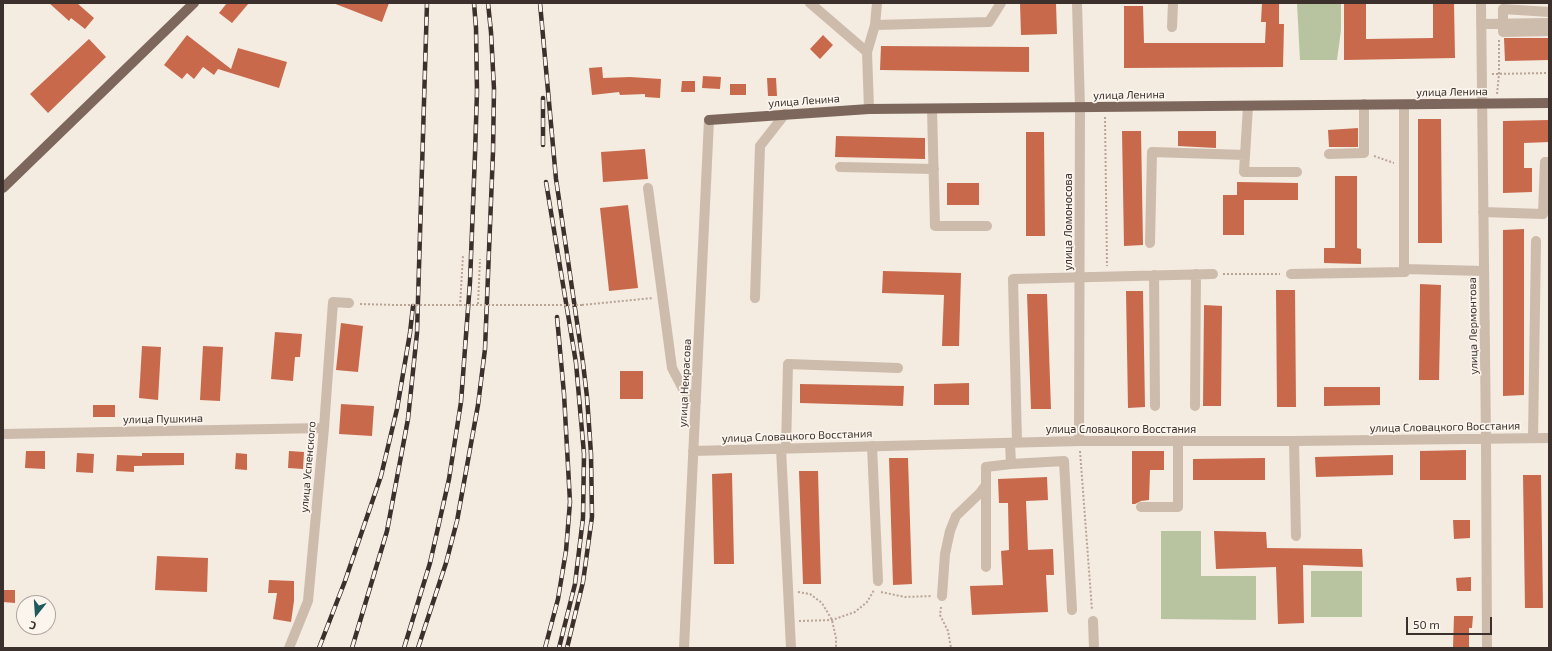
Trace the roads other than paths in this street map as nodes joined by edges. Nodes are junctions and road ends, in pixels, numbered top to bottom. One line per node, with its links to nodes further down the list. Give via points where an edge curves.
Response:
1 (194, 3): 32 (main road)
2 (810, 3): 15 (street)
3 (877, 3): 12 (street)
4 (1001, 3): 12 (street, via 989,22)
5 (1077, 3): 21 (street, улица Ломоносова)
6 (1173, 3): 13 (street)
7 (1481, 3): 10 (street, улица Лермонтова)
8 (1549, 12): 11 (street, via 1503,9)
9 (1549, 23): 11 (street)
10 (1481, 24): 11 (street); 16 (street, улица Лермонтова)
11 (1501, 24): 14 (street, via 1503,32)
12 (875, 25): 15 (street)
13 (1172, 27)
14 (1549, 31)
15 (867, 52): 22 (street)
16 (1482, 103): 17 (main road, улица Ленина); 19 (main road, улица Ленина); 34 (street, улица Лермонтова)
17 (1549, 103)
18 (1364, 104): 19 (main road, улица Ленина); 20 (main road, улица Ленина); 26 (street, via 1364,153)
19 (1404, 104): 38 (street)
20 (1248, 106): 21 (main road, улица Ленина); 27 (street)
21 (1080, 108): 23 (main road, улица Ленина); 44 (street, улица Ломоносова)
22 (870, 109): 23 (main road, улица Ленина); 24 (main road, улица Ленина)
23 (932, 109): 30 (street)
24 (785, 114): 25 (main road, улица Ленина); 45 (street, via 760,146)
25 (709, 120): 48 (street, улица Некрасова)
26 (1329, 154)
27 (1245, 155): 31 (street, via 1244,172); 37 (street, via 1152,152)
28 (1549, 162): 34 (street, via 1545,162 1543,214)
29 (840, 167): 30 (street)
30 (934, 169): 35 (street, via 935,226)
31 (1297, 172)
32 (3, 188)
33 (648, 188): 48 (street, via 672,368 683,389)
34 (1483, 212): 39 (street, улица Лермонтова)
35 (987, 226)
36 (1536, 241): 53 (street)
37 (1150, 243)
38 (1404, 269): 39 (street); 42 (street, via 1406,272)
39 (1484, 271): 55 (street, улица Лермонтова)
40 (1196, 274): 41 (street); 43 (street); 50 (street)
41 (1213, 274)
42 (1292, 274)
43 (1154, 276): 44 (street); 49 (street)
44 (1080, 277): 56 (street, улица Ломоносова); 59 (street, via 1013,279)
45 (755, 298)
46 (349, 303): 51 (street, улица Успенского, via 333,302)
47 (898, 368): 61 (street, via 788,364)
48 (696, 402): 62 (street, улица Некрасова)
49 (1155, 406)
50 (1195, 406)
51 (324, 428): 52 (street, улица Пушкина); 72 (street, улица Успенского, via 308,601)
52 (3, 434)
53 (1533, 438): 54 (street, улица Словацкого Восстания); 55 (street, улица Словацкого Восстания)
54 (1549, 438)
55 (1486, 439): 58 (street, улица Словацкого Восстания); 76 (street, улица Лермонтова)
56 (1079, 441): 57 (street, улица Словацкого Восстания); 59 (street, улица Словацкого Восстания)
57 (1178, 441): 58 (street, улица Словацкого Восстания); 65 (street, via 1178,507)
58 (1294, 441): 66 (street)
59 (1014, 442): 60 (street, улица Словацкого Восстания); 63 (street)
60 (872, 446): 61 (street, улица Словацкого Восстания); 68 (street)
61 (783, 449): 62 (street, улица Словацкого Восстания); 74 (street)
62 (693, 451): 73 (street, улица Некрасова)
63 (1011, 464): 64 (street, via 986,467); 70 (street, via 1064,461)
64 (986, 485): 67 (street); 69 (street, via 956,516 950,531 945,554)
65 (1141, 507)
66 (1296, 536)
67 (986, 567)
68 (878, 580)
69 (942, 596)
70 (1072, 610)
71 (1093, 621): 75 (street)
72 (289, 648)
73 (684, 648)
74 (791, 648)
75 (1094, 648)
76 (1487, 648)

